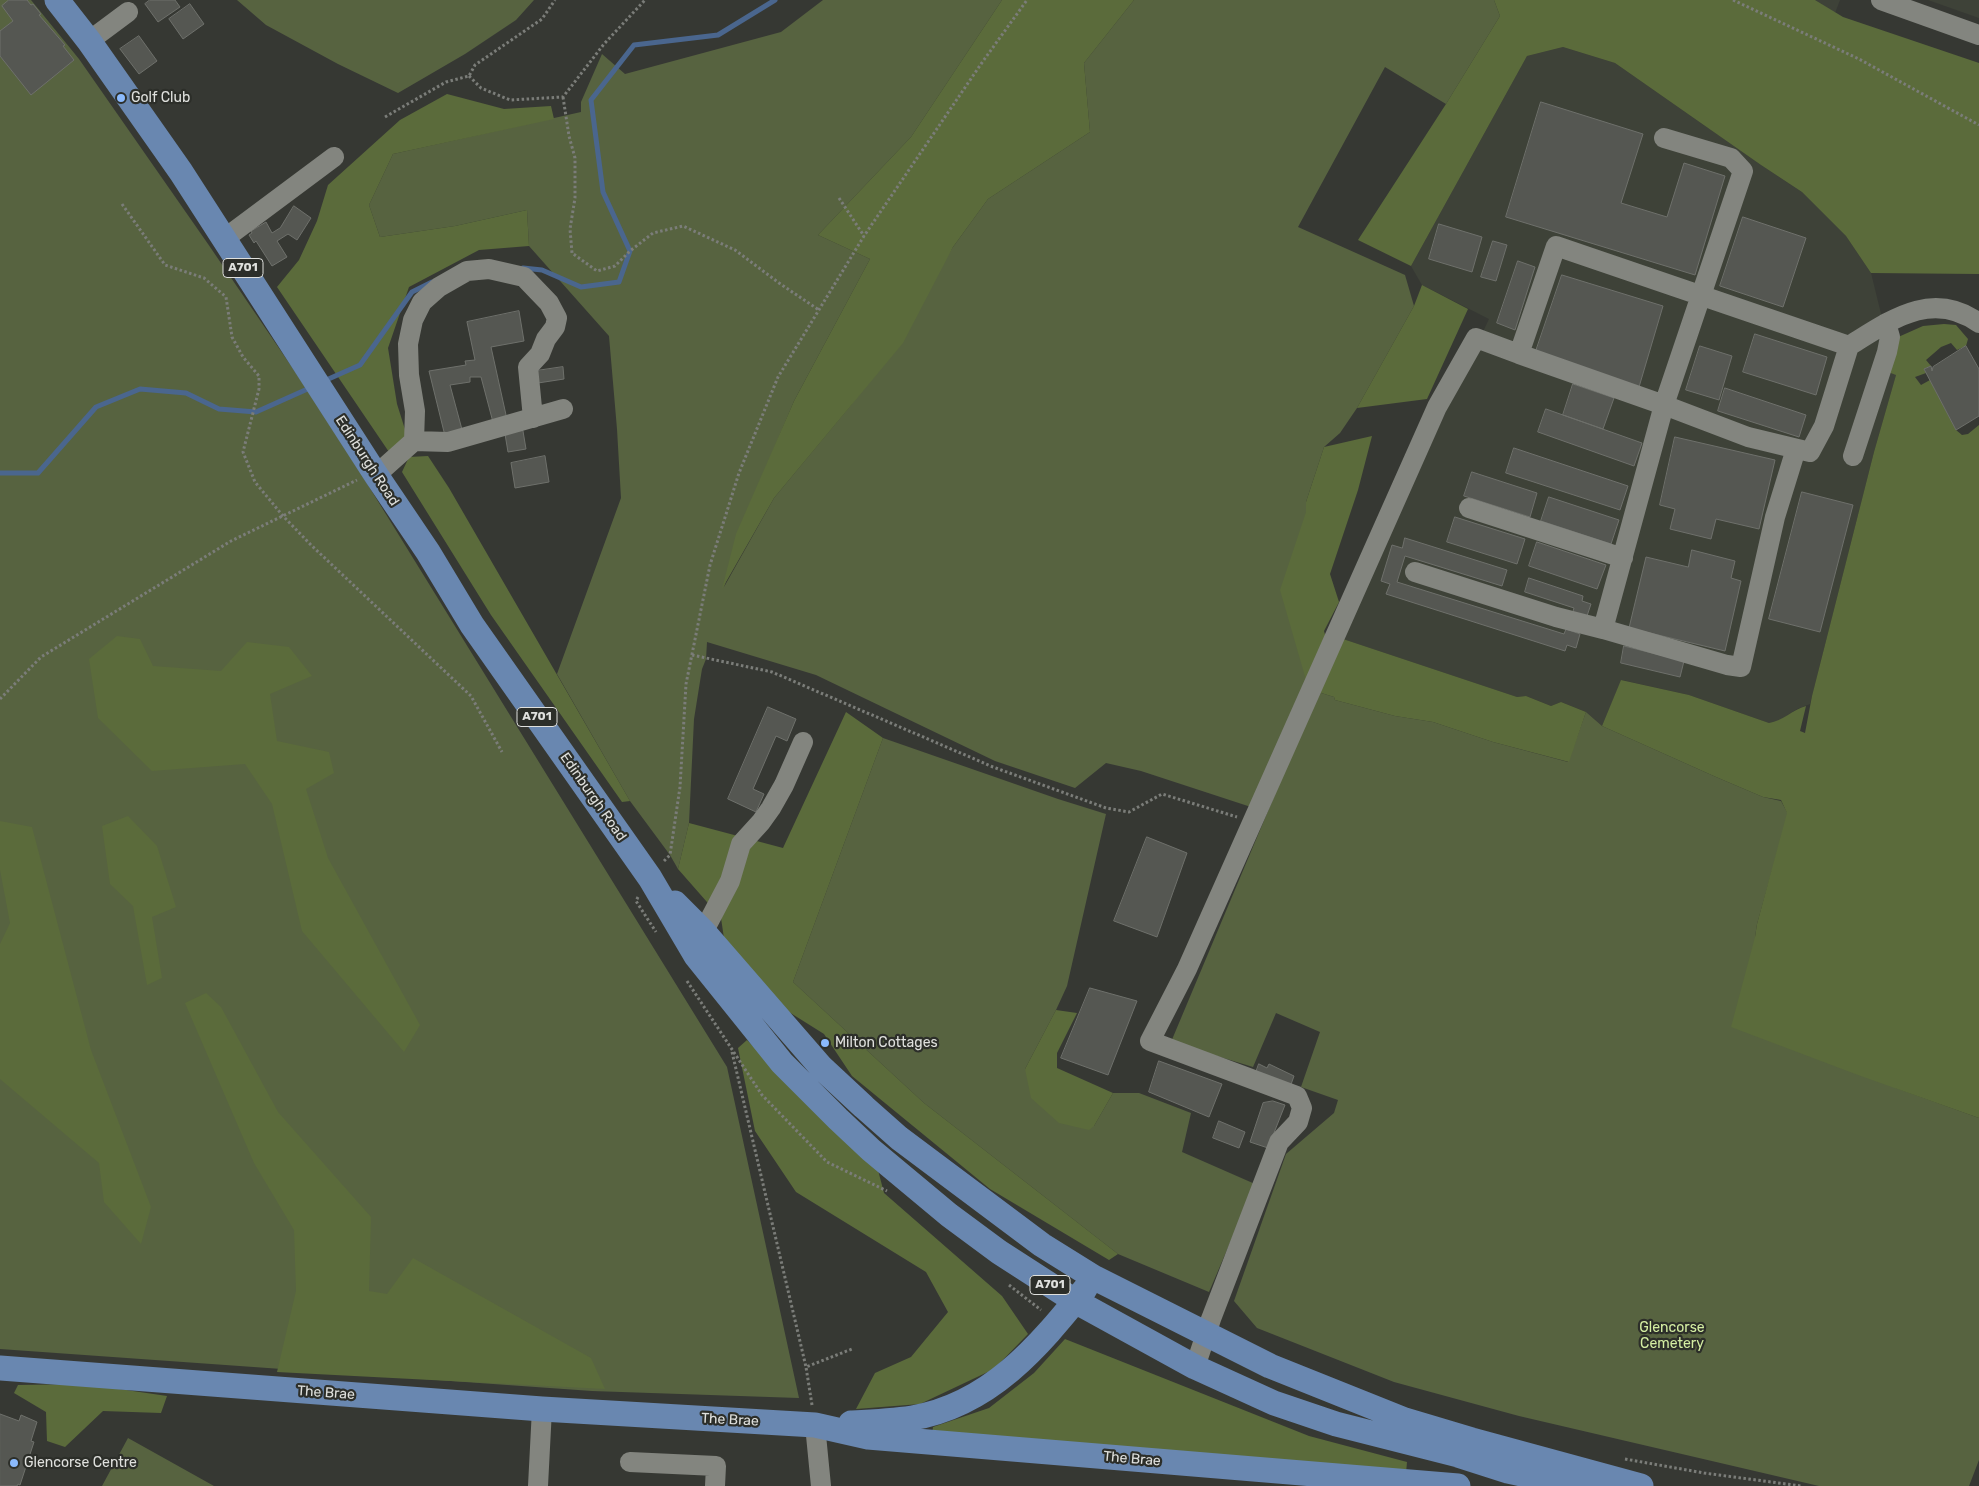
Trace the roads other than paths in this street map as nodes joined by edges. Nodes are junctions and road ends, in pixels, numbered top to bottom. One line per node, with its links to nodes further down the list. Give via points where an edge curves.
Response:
1 (57, 0): 5 (main road, Edinburgh Road / A701)
2 (1881, 0): 4 (street)
3 (128, 12): 5 (street)
4 (1979, 35)
5 (89, 41): 8 (main road, Edinburgh Road / A701)
6 (1664, 138): 9 (street, via 1731,158 1743,171)
7 (334, 157): 8 (street)
8 (224, 239): 20 (main road, Edinburgh Road / A701)
9 (1701, 297): 12 (street); 13 (street, via 1556,246); 14 (street)
10 (1886, 323): 11 (street, via 1924,308 1943,307 1967,314); 12 (street); 19 (street, via 1890,337 1887,352)
11 (1979, 323)
12 (1849, 346): 18 (street, via 1824,426 1810,452)
13 (1519, 354): 14 (street); 30 (street, via 1476,338 1442,398 1187,969 1150,1041 1296,1096 1302,1108 1298,1122 1279,1142)
14 (1664, 405): 18 (street, via 1748,437); 22 (street)
15 (564, 409): 16 (street)
16 (534, 418): 17 (street, via 448,442); 17 (street, via 528,367 540,354 557,318 549,304 524,277 489,269 467,272 439,287 422,302 413,320 408,344 409,375 416,411)
17 (414, 441): 20 (street)
18 (1796, 449): 24 (street, via 1775,517 1741,667)
19 (1853, 456)
20 (374, 473): 26 (main road, Edinburgh Road / A701, via 428,552 472,625)
21 (1469, 508): 22 (street)
22 (1623, 558): 24 (street)
23 (1415, 572): 24 (street)
24 (1603, 629)
25 (803, 742): 27 (street, via 771,808 741,844 730,881)
26 (650, 878): 27 (main road, A701); 29 (main road, A701, via 696,956 782,1063 838,1119 949,1215 999,1252)
27 (702, 930): 28 (main road, A701, via 821,1067 899,1138 1042,1245)
28 (1095, 1278): 29 (main road); 30 (main road, A701)
29 (1076, 1301): 31 (main road, A701); 34 (main road, via 1046,1337 1009,1372 958,1403 913,1418)
30 (1206, 1335): 31 (street); 43 (main road, A701, via 1270,1366 1405,1420)
31 (1195, 1367): 41 (main road, A701, via 1274,1403 1336,1424)
32 (0, 1368): 33 (main road, The Brae)
33 (542, 1409): 34 (main road, The Brae); 36 (street)
34 (815, 1425): 38 (street); 39 (main road, The Brae, via 868,1437)
35 (630, 1462): 37 (street, via 716,1466)
36 (538, 1486)
37 (714, 1486)
38 (821, 1486)
39 (1458, 1486)
40 (1567, 1486): 41 (main road)
41 (1576, 1486): 42 (main road, A701)
42 (1585, 1486)
43 (1641, 1486)

